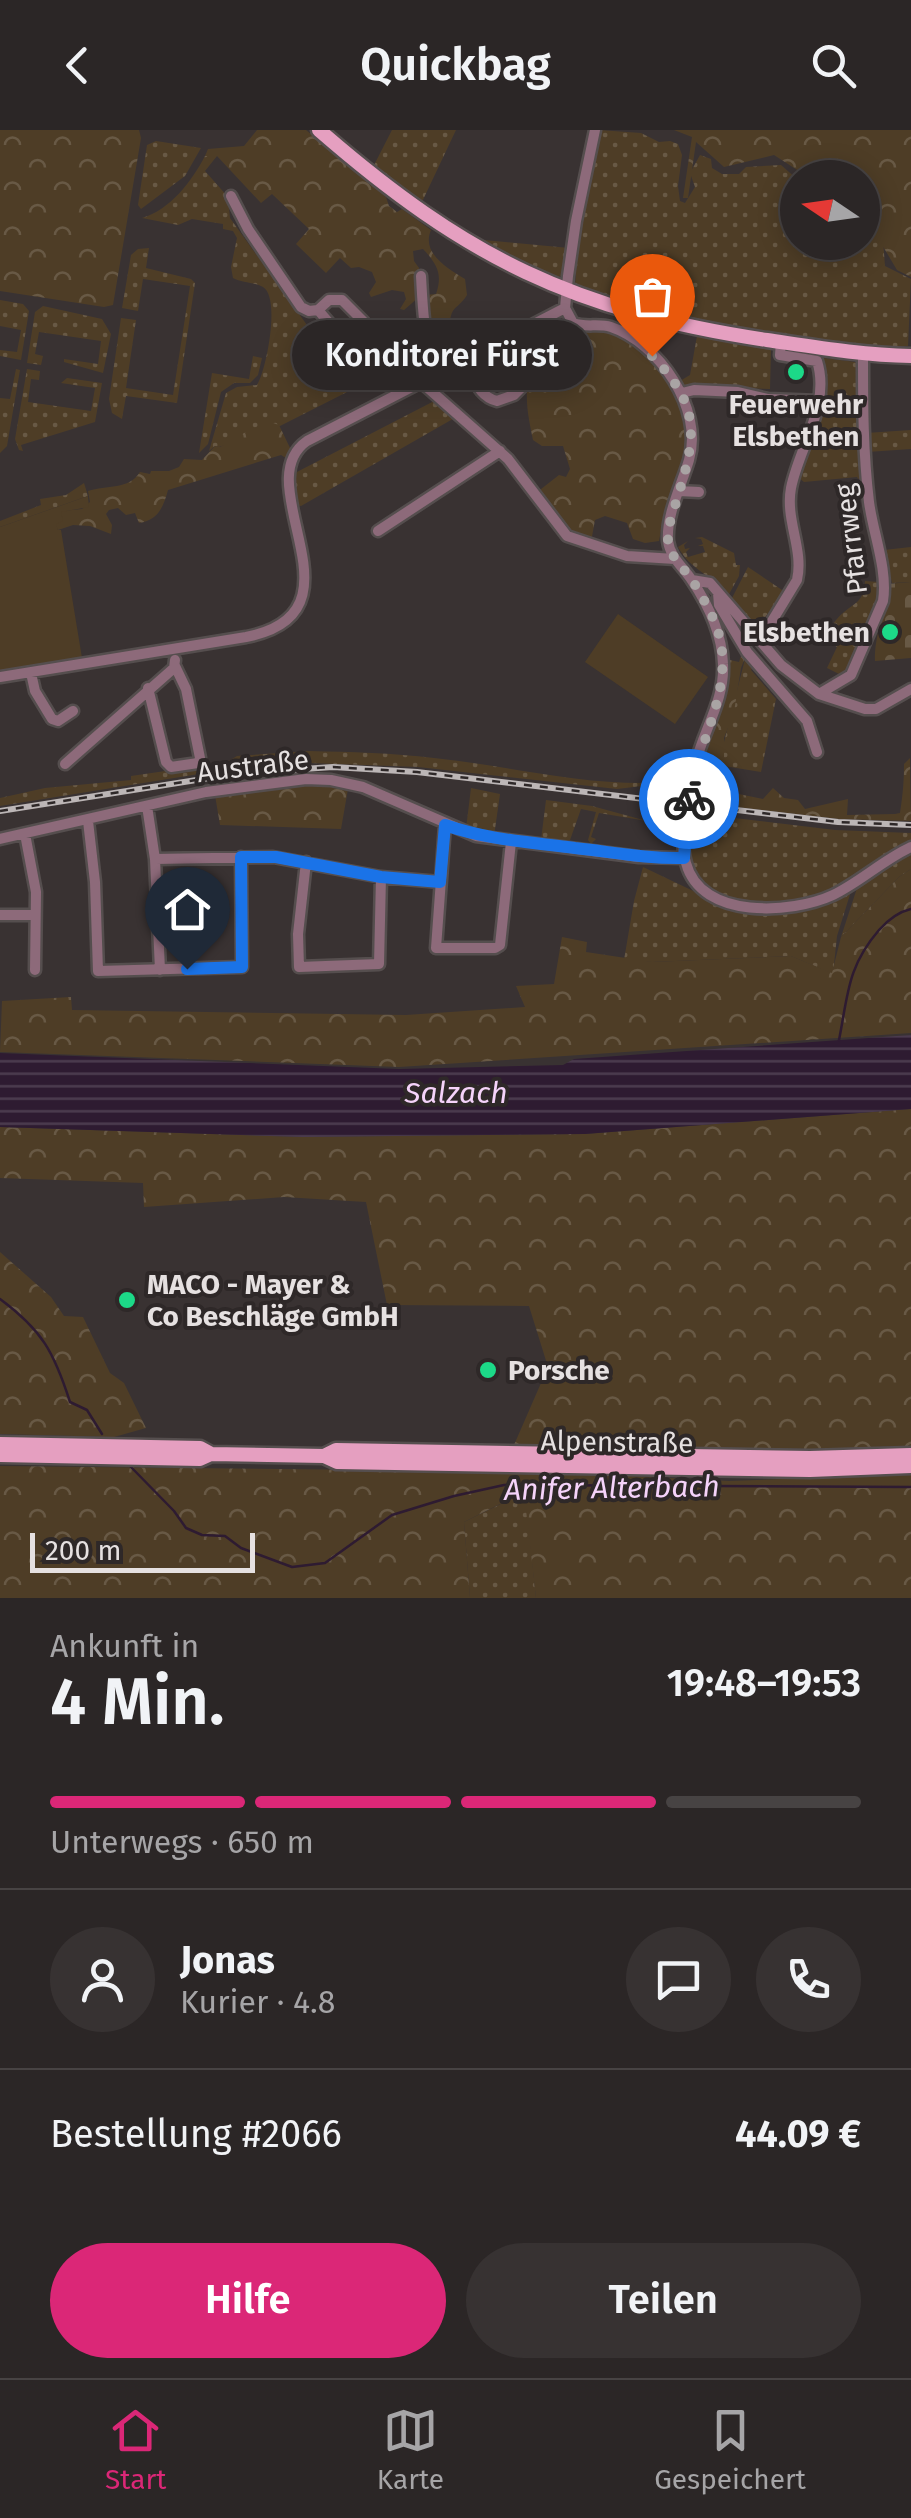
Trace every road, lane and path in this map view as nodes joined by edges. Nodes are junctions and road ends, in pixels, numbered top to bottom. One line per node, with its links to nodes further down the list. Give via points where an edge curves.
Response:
1 (319, 130): 5 (main road, via 448,231)
2 (595, 130): 5 (street)
3 (231, 196): 7 (street, via 301,307)
4 (421, 276): 13 (street, via 428,342)
5 (567, 292): 6 (street); 10 (main road, via 660,320)
6 (565, 308): 9 (street); 15 (street, via 574,323 607,326 636,342)
7 (318, 310): 8 (street, via 342,300); 14 (street, via 359,372)
8 (364, 322)
9 (500, 340): 13 (street); 13 (street, via 522,382 514,395 489,398)
10 (781, 342): 11 (main road); 16 (street, via 780,355 817,361)
11 (864, 354): 12 (main road); 35 (street, Pfarrweg, via 864,455 885,590 850,676)
12 (911, 356)
13 (462, 360): 14 (street)
14 (420, 383): 17 (street); 29 (street, via 294,452 288,472 305,578 290,618 265,634)
15 (682, 394): 16 (street); 18 (street, via 696,428)
16 (818, 401): 26 (street, via 789,503 800,569)
17 (500, 450): 20 (street); 22 (street, via 567,536)
18 (679, 491): 19 (street); 21 (street)
19 (699, 492)
20 (378, 531)
21 (668, 542): 22 (street); 23 (street)
22 (641, 558): 23 (street)
23 (675, 559): 24 (street)
24 (692, 580): 25 (street); 47 (street, via 716,624 723,676 693,776)
25 (718, 592): 27 (street); 37 (street, via 747,652 806,721)
26 (772, 619): 27 (street); 28 (street)
27 (751, 631): 28 (street)
28 (760, 641): 35 (street)
29 (174, 649): 30 (street); 31 (street)
30 (175, 666): 33 (street); 33 (street, via 186,689 198,763 166,762)
31 (31, 673): 32 (street); 36 (street, via 54,726)
32 (1, 680)
33 (148, 688): 38 (street)
34 (911, 690): 35 (street, via 876,709)
35 (819, 694)
36 (74, 711)
37 (816, 752)
38 (65, 764)
39 (147, 806): 40 (street, Austraße); 41 (street, Austraße, via 244,785 332,780); 48 (street)
40 (88, 821): 42 (street, Austraße); 55 (street, via 98,971)
41 (445, 825): 44 (street, Austraße); 51 (street)
42 (25, 834): 43 (street, Austraße); 52 (street)
43 (0, 839)
44 (511, 842): 47 (street, Austraße); 51 (street, via 502,940 495,948 436,948)
45 (911, 847): 47 (street, via 834,894 789,906 741,906 713,896 700,889)
46 (241, 857): 48 (street); 49 (street); 55 (street, via 242,967)
47 (684, 858)
48 (156, 859): 55 (street)
49 (306, 862): 50 (street); 50 (street, via 299,967 379,964)
50 (381, 877): 51 (street)
51 (440, 882)
52 (36, 915): 53 (street); 54 (street)
53 (0, 916)
54 (35, 970)
55 (160, 970)
56 (0, 1444): 57 (main road, Alpenstraße, via 200,1448)
57 (211, 1454): 58 (main road, Alpenstraße); 60 (main road, Alpenstraße)
58 (0, 1455)
59 (911, 1455): 60 (main road, Alpenstraße, via 336,1450)
60 (324, 1456): 61 (main road, Alpenstraße, via 336,1462)
61 (911, 1466)

